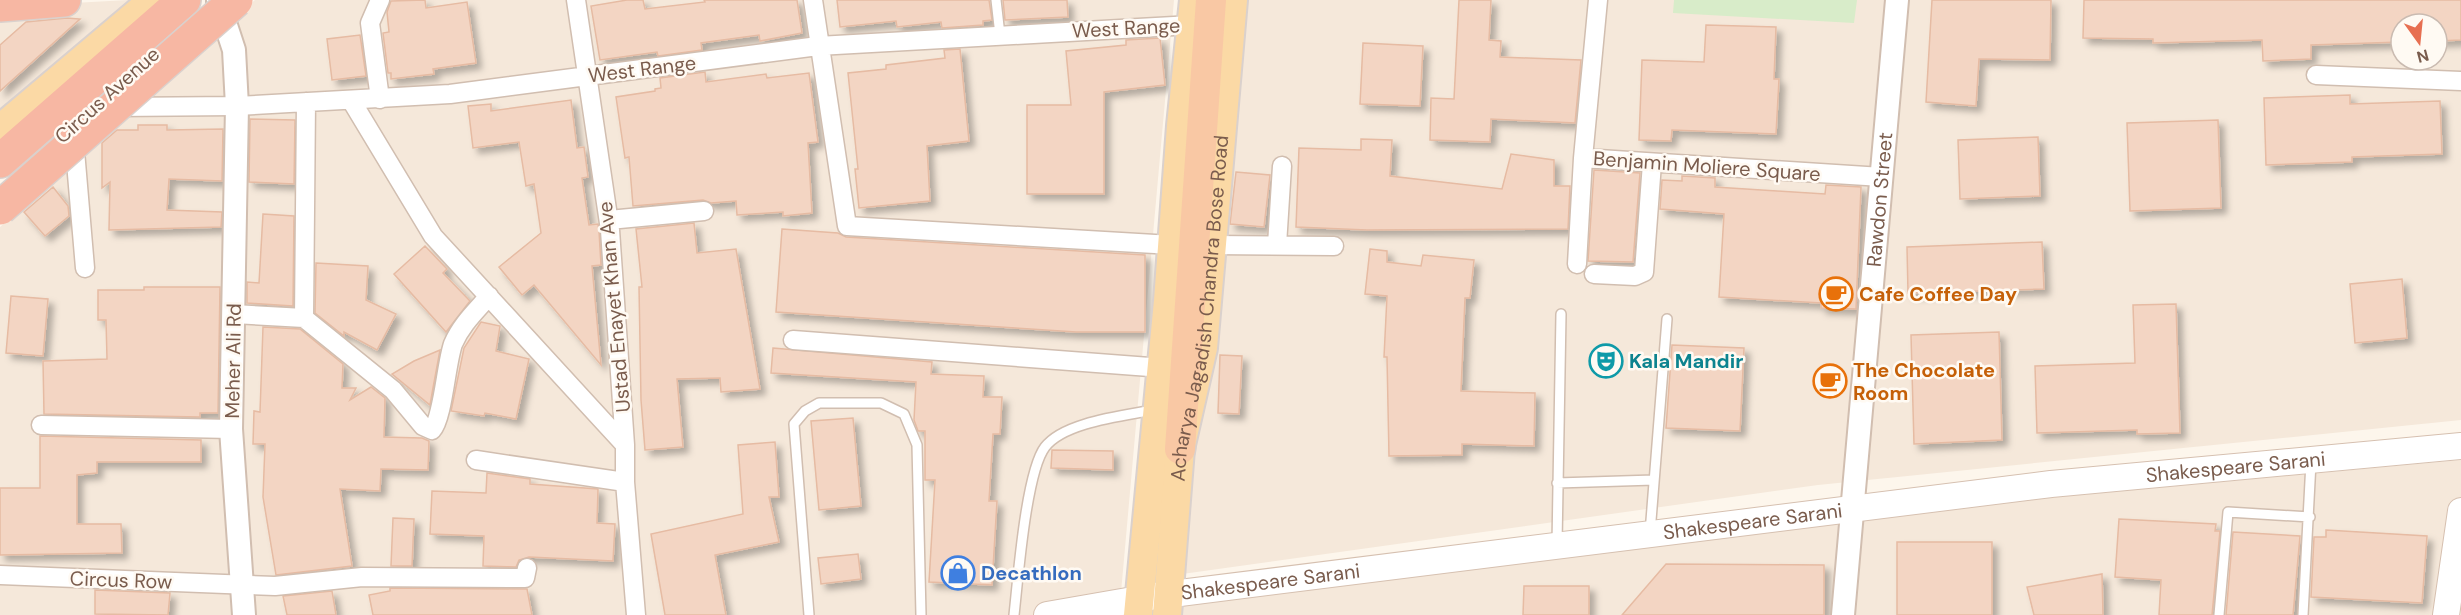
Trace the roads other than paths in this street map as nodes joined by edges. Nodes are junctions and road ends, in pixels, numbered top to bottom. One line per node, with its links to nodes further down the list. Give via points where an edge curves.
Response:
1 (64, 0): 14 (highway)
2 (153, 0): 26 (main road, Circus Avenue)
3 (184, 0): 28 (highway)
4 (216, 0): 24 (street, Meher Ali Rd, via 234,50); 25 (main road, Circus Avenue)
5 (236, 0): 33 (highway, bridge)
6 (380, 0): 21 (street, via 370,33)
7 (576, 0): 19 (street, Ustad Enayet Khan Ave)
8 (813, 0): 17 (street)
9 (996, 0): 16 (lane)
10 (1211, 0): 49 (highway)
11 (1233, 0): 37 (main road, Acharya Jagadish Chandra Bose Road)
12 (1598, 0): 27 (street, Benjamin Moliere Square)
13 (1898, 0): 31 (street, Rawdon Street)
14 (0, 4)
15 (1193, 13): 16 (street, West Range); 36 (main road, Acharya Jagadish Chandra Bose Road)
16 (1000, 35): 17 (street, West Range)
17 (818, 46): 19 (street, West Range); 36 (street, via 847,226)
18 (2316, 75): 20 (street)
19 (588, 76): 21 (street, West Range); 35 (street, Ustad Enayet Khan Ave)
20 (2461, 81)
21 (380, 99): 22 (street, West Range)
22 (351, 100): 23 (street, West Range); 43 (street, via 433,236)
23 (306, 102): 24 (street, West Range); 46 (street)
24 (237, 106): 25 (street, West Range); 44 (street, Meher Ali Rd)
25 (82, 117): 32 (main road, Circus Avenue); 41 (street)
26 (0, 129)
27 (1583, 158): 29 (street, Benjamin Moliere Square); 40 (street)
28 (0, 161)
29 (1652, 163): 31 (street, Benjamin Moliere Square); 42 (street, via 1644,272 1635,276)
30 (1282, 166): 38 (street)
31 (1882, 177): 61 (street, Rawdon Street)
32 (0, 192)
33 (0, 208)
34 (704, 211): 35 (street)
35 (609, 220): 53 (street, Ustad Enayet Khan Ave)
36 (1172, 245): 49 (main road, Acharya Jagadish Chandra Bose Road)
37 (1212, 245): 38 (street); 55 (main road, Acharya Jagadish Chandra Bose Road, via 1203,348)
38 (1277, 245): 39 (street)
39 (1334, 246)
40 (1577, 264)
41 (85, 268)
42 (1594, 274)
43 (489, 296): 46 (street, via 461,328 453,346 432,429 423,426 393,390); 53 (street)
44 (234, 314): 46 (street); 52 (street, Meher Ali Rd)
45 (1561, 314): 60 (lane)
46 (304, 318)
47 (1667, 319): 58 (lane)
48 (793, 340): 49 (street)
49 (1174, 361): 50 (main road, Acharya Jagadish Chandra Bose Road); 55 (highway)
50 (1158, 409): 70 (main road, Acharya Jagadish Chandra Bose Road); 75 (lane, via 1067,431 1045,447 1032,475)
51 (40, 425): 52 (street)
52 (231, 429): 68 (street, Meher Ali Rd)
53 (625, 445): 59 (street, Ustad Enayet Khan Ave)
54 (2461, 446): 57 (main road, Shakespeare Sarani)
55 (1180, 449): 69 (main road, Acharya Jagadish Chandra Bose Road)
56 (476, 460): 59 (street)
57 (2311, 460): 61 (main road, Shakespeare Sarani); 63 (lane)
58 (1654, 480): 60 (lane); 64 (lane)
59 (625, 482): 72 (street, Ustad Enayet Khan Ave)
60 (1557, 483): 65 (lane)
61 (1853, 507): 64 (main road, Shakespeare Sarani); 77 (street, Rawdon Street)
62 (2461, 511): 80 (main road)
63 (2310, 517): 78 (lane, via 2228,512); 79 (lane)
64 (1650, 533): 65 (main road, Shakespeare Sarani)
65 (1557, 544): 69 (main road, Shakespeare Sarani)
66 (527, 568): 68 (street, Circus Row, via 525,578 362,577 275,586)
67 (0, 575): 68 (street, Circus Row)
68 (241, 585): 71 (street, Meher Ali Rd)
69 (1168, 605): 70 (main road, Shakespeare Sarani)
70 (1139, 608): 76 (main road, Shakespeare Sarani)
71 (244, 615)
72 (636, 615)
73 (809, 615): 74 (lane, via 794,424 819,403 881,403 904,414 917,446)
74 (921, 615)
75 (1014, 615)
76 (1047, 615)
77 (1843, 615)
78 (2219, 615)
79 (2303, 615)
80 (2446, 615)

